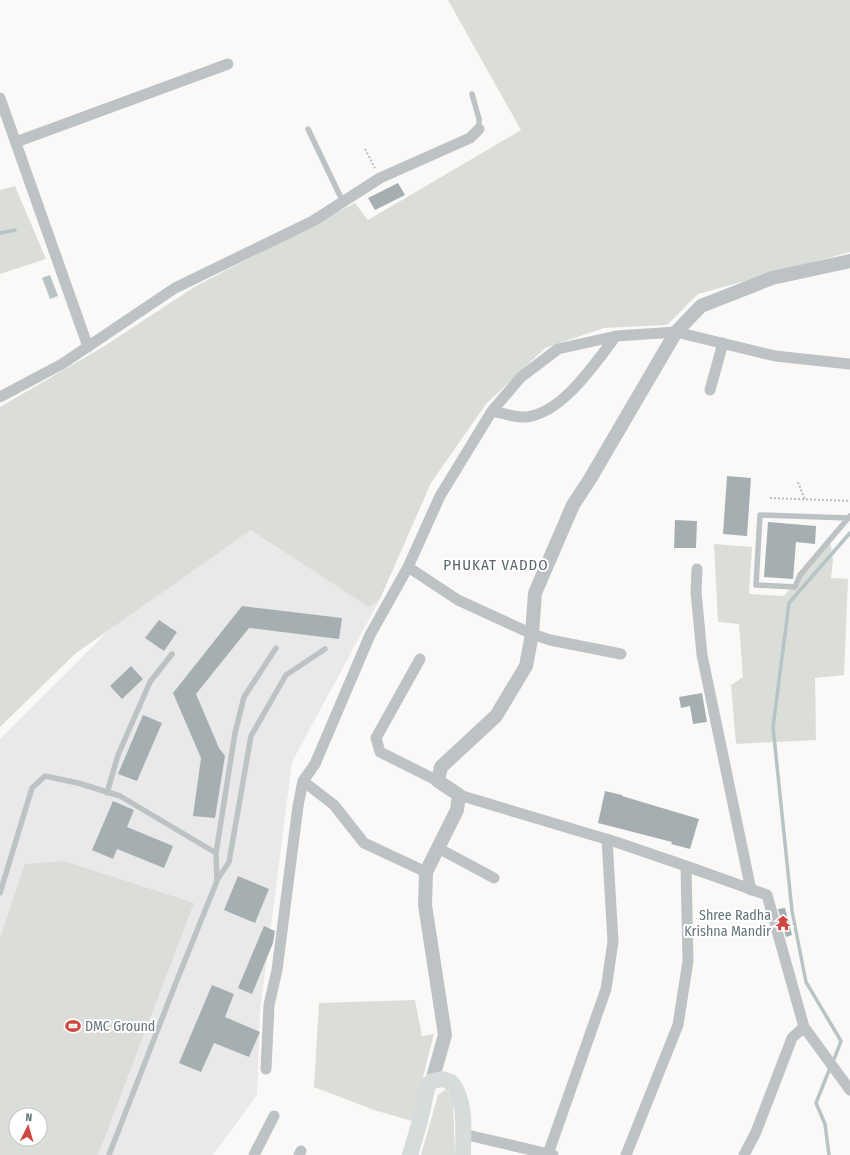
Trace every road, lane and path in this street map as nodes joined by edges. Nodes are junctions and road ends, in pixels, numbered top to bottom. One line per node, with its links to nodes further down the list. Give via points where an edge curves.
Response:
1 (228, 64): 6 (street)
2 (472, 94): 5 (lane)
3 (0, 98): 6 (street)
4 (308, 129): 9 (lane)
5 (479, 129): 8 (street, via 470,138)
6 (16, 142): 14 (street)
7 (365, 149): 8 (path)
8 (380, 178): 9 (street)
9 (343, 202): 14 (street, via 313,221 175,288)
10 (850, 261): 11 (street, via 772,278 701,306)
11 (676, 332): 12 (street); 13 (street); 26 (street, via 573,505 535,593)
12 (616, 336): 18 (street, via 558,349 521,377); 18 (street, via 571,392 554,406 525,418)
13 (723, 343): 15 (street, via 775,356); 16 (street)
14 (88, 346): 17 (street, via 62,364)
15 (850, 364)
16 (710, 390)
17 (0, 397)
18 (492, 411): 24 (street, via 440,496)
19 (798, 482): 21 (path)
20 (770, 498): 21 (path)
21 (805, 500): 22 (path)
22 (850, 502)
23 (849, 517): 23 (lane, via 800,575 795,588 756,585 760,515)
24 (408, 567): 26 (street, via 458,600); 32 (street, via 370,635 314,764)
25 (697, 569): 43 (street, via 696,592 702,655)
26 (532, 634): 30 (street); 33 (street, via 526,666 496,716 441,767)
27 (276, 648): 38 (lane, via 244,697 235,733)
28 (325, 650): 42 (lane, via 286,675 251,736 229,862)
29 (172, 654): 34 (lane, via 150,682 118,755)
30 (621, 654)
31 (420, 659): 33 (street, via 376,738 380,752)
32 (303, 781): 40 (street, via 334,805 364,843); 46 (street, via 277,970 269,1005)
33 (438, 781): 35 (street)
34 (107, 793): 38 (lane, via 120,796); 44 (lane, via 45,776 32,788)
35 (460, 795): 36 (street); 37 (street, via 457,810)
36 (607, 839): 39 (street); 51 (street, via 613,942 606,988)
37 (438, 848): 40 (street); 41 (street)
38 (216, 853): 42 (lane)
39 (686, 866): 43 (street); 56 (street, via 688,961 678,1025)
40 (426, 872): 47 (street, via 425,905 445,1035)
41 (494, 878)
42 (217, 881): 52 (lane)
43 (751, 890): 45 (street, via 767,896)
44 (0, 893)
45 (804, 1027): 48 (street); 57 (street, via 792,1038 756,1132)
46 (266, 1069)
47 (432, 1081): 50 (main road, via 446,1080 455,1086 460,1101); 54 (main road, via 428,1085)
48 (850, 1090)
49 (274, 1116): 53 (street)
50 (463, 1134): 51 (street); 55 (main road)
51 (551, 1154)
52 (109, 1155)
53 (254, 1155)
54 (410, 1155)
55 (463, 1155)
56 (626, 1155)
57 (744, 1155)

